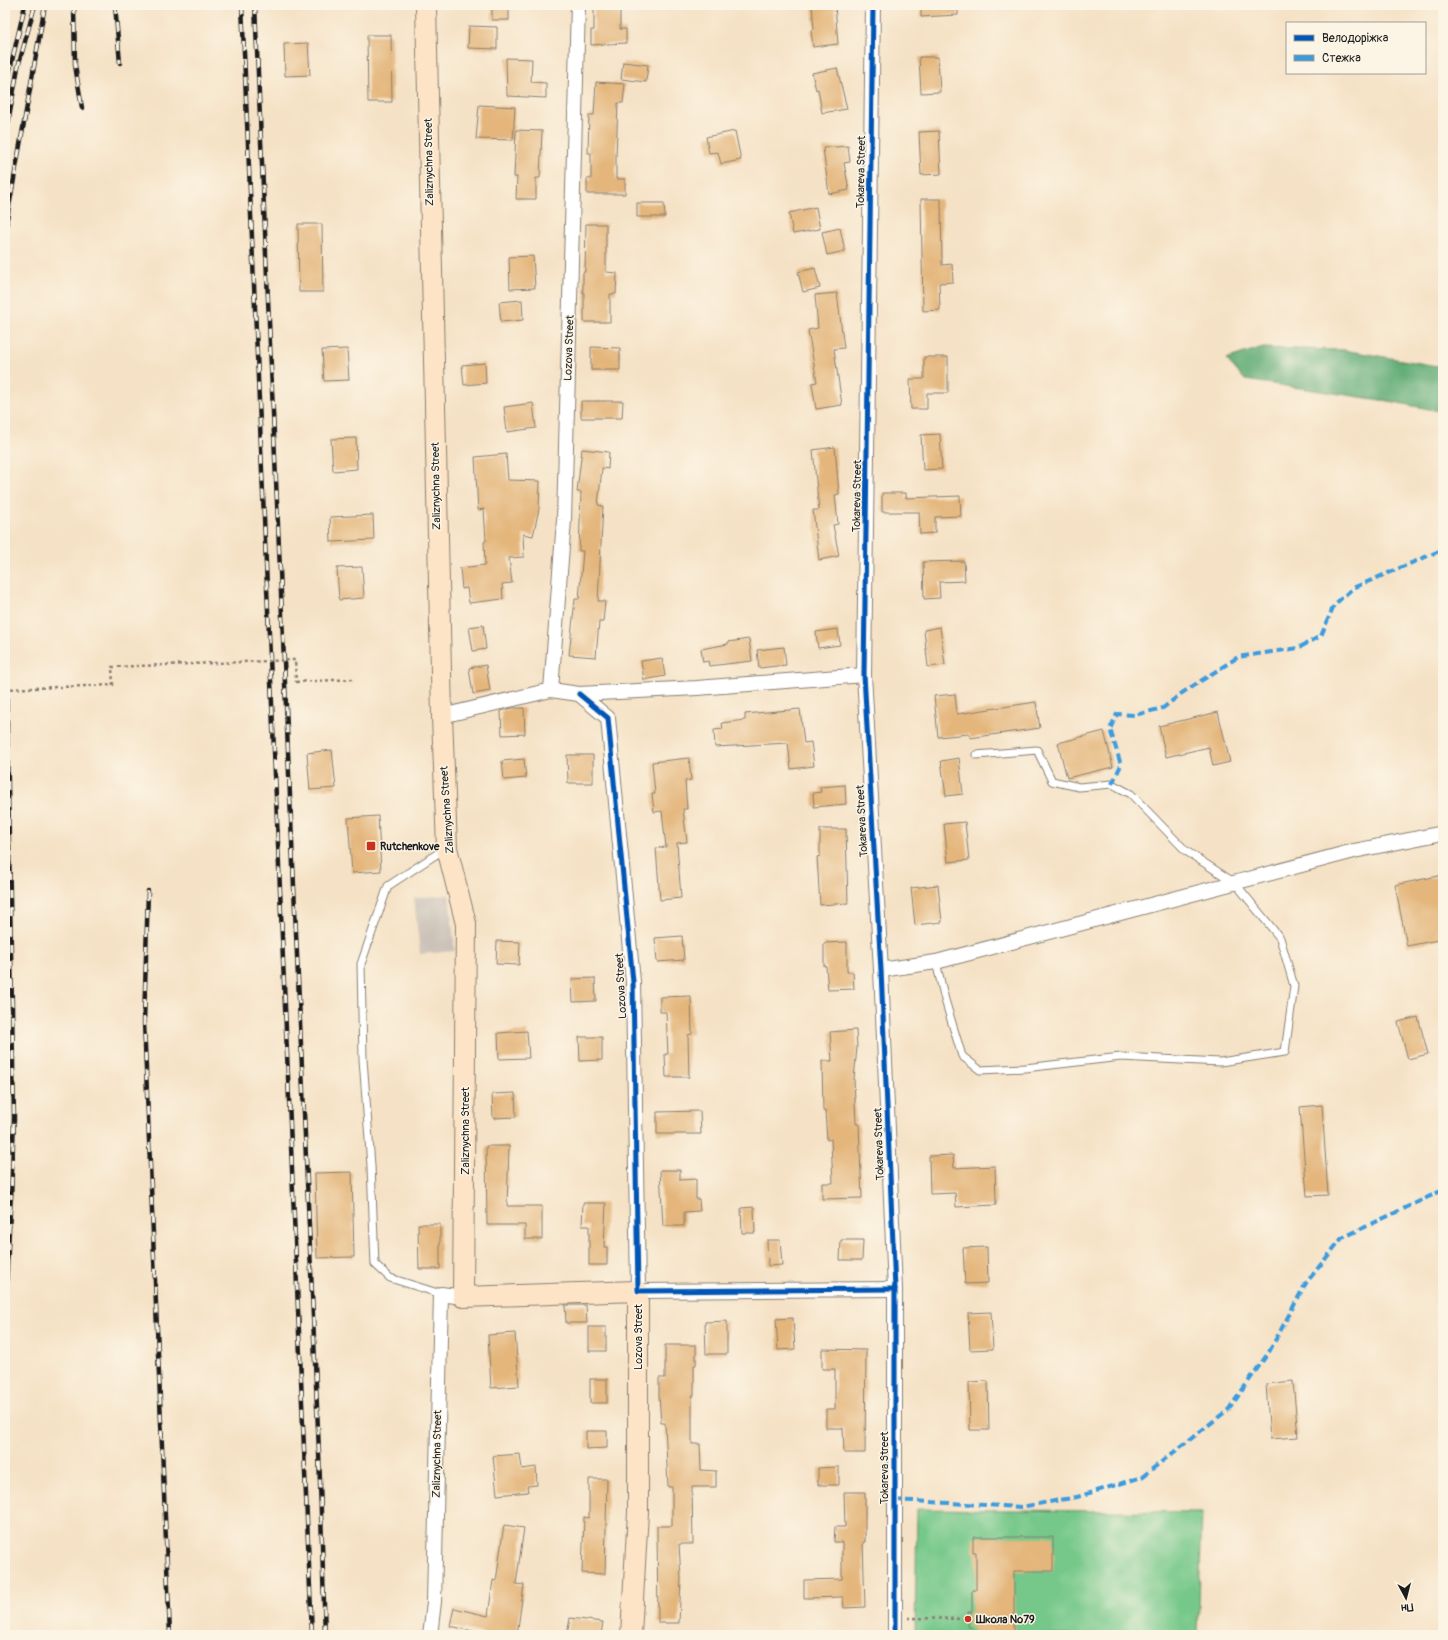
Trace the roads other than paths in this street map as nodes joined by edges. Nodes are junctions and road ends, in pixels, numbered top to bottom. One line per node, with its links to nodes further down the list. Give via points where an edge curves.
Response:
1 (426, 5): 7 (main road, Zaliznychna Street)
2 (578, 5): 5 (street, Lozova Street, via 564,520)
3 (873, 5): 4 (street, Tokareva Street)
4 (864, 675): 6 (street); 13 (street, Tokareva Street)
5 (551, 690): 6 (street); 7 (street)
6 (579, 694): 15 (street, Lozova Street, via 608,718 633,982)
7 (442, 716): 10 (main road, Zaliznychna Street)
8 (976, 755): 11 (lane, via 1037,750 1052,781 1079,787 1112,784 1131,794 1186,851)
9 (1443, 833): 11 (street, via 1354,851)
10 (447, 848): 16 (lane, via 388,886 361,964 363,1059 375,1264 390,1278); 17 (main road, Zaliznychna Street, via 466,924)
11 (1235, 883): 12 (street); 12 (lane, via 1280,938 1294,986 1285,1052 1220,1062 1121,1057 1025,1068 980,1070 962,1056)
12 (936, 962): 13 (street)
13 (881, 970): 14 (street, Tokareva Street)
14 (895, 1289): 15 (street); 20 (street, Tokareva Street)
15 (638, 1291): 17 (main road); 19 (main road, Lozova Street, via 638,1512)
16 (440, 1294): 17 (street); 18 (street, Zaliznychna Street, via 434,1602)
17 (463, 1297)
18 (430, 1635)
19 (631, 1635)
20 (895, 1635)

